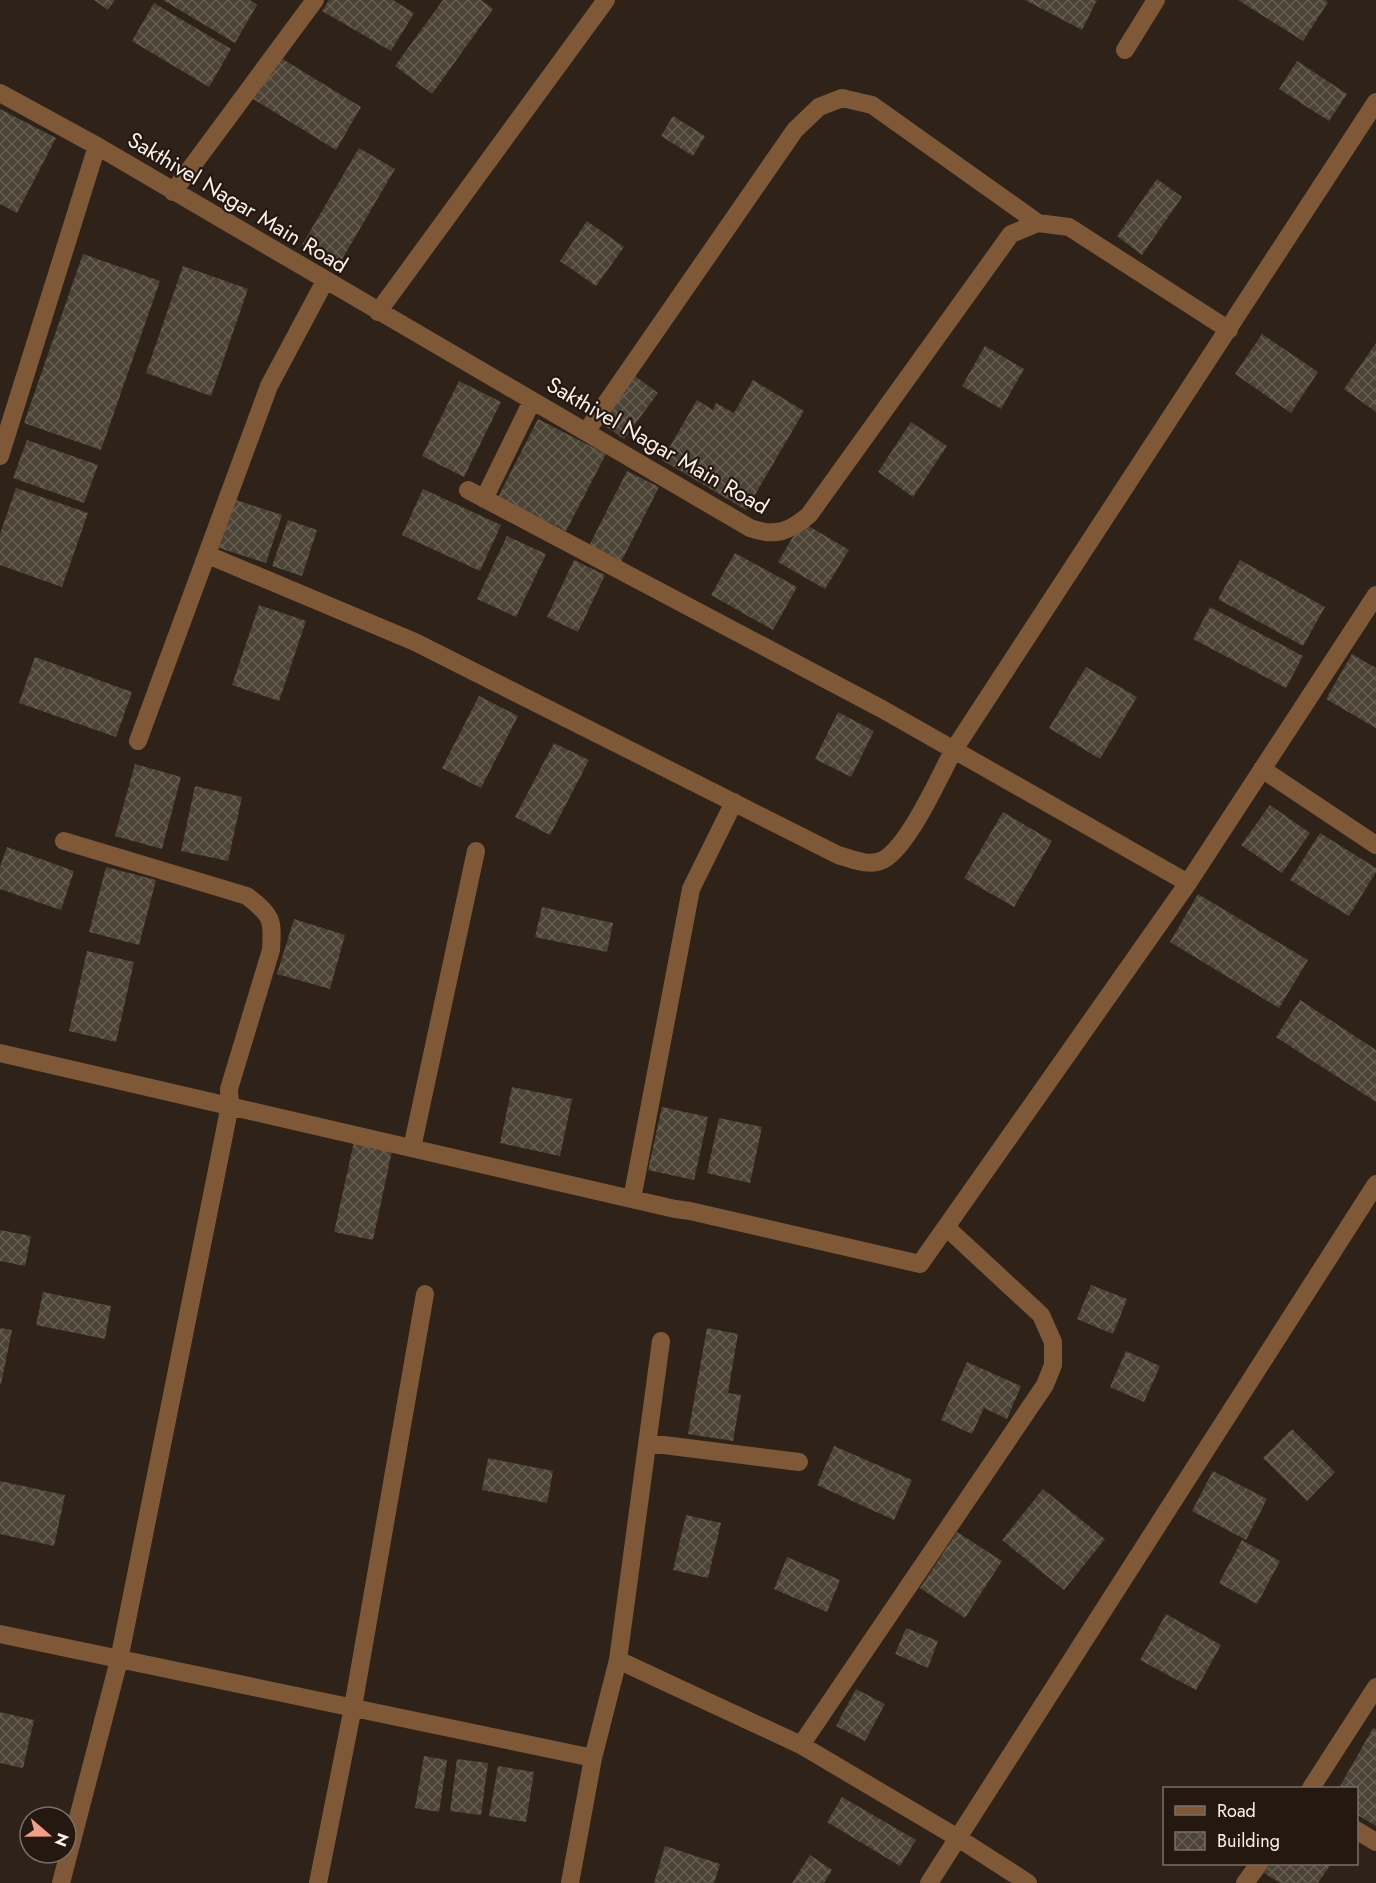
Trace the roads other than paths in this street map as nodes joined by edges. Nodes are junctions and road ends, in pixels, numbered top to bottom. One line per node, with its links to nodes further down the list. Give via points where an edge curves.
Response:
1 (315, 0): 8 (street)
2 (606, 0): 11 (street)
3 (1156, 0): 4 (street)
4 (1125, 50)
5 (0, 93): 7 (street, Sakthivel Nagar Main Road)
6 (1376, 102): 12 (street)
7 (97, 146): 8 (street, Sakthivel Nagar Main Road); 15 (street)
8 (173, 192): 10 (street, Sakthivel Nagar Main Road)
9 (1038, 223): 12 (street, via 1069,227); 14 (street, Sakthivel Nagar Main Road, via 1011,234 809,515 795,527 764,533 750,528); 14 (street, via 872,105 842,98 819,107 795,130)
10 (326, 281): 11 (street, Sakthivel Nagar Main Road); 18 (street, via 269,386)
11 (378, 312): 13 (street, Sakthivel Nagar Main Road)
12 (1229, 330): 21 (street)
13 (532, 401): 14 (street, Sakthivel Nagar Main Road); 17 (street)
14 (586, 432)
15 (0, 456)
16 (468, 490): 17 (street)
17 (484, 499): 21 (street, via 882,709)
18 (208, 555): 20 (street); 23 (street, via 415,642)
19 (1376, 595): 22 (street)
20 (138, 741)
21 (953, 751): 23 (street, via 903,844 882,861 861,863 838,855); 27 (street)
22 (1262, 770): 25 (street); 27 (street)
23 (734, 802): 32 (street, via 691,889)
24 (64, 841): 29 (street, via 247,896 268,913 271,950 229,1089)
25 (1376, 844)
26 (476, 851): 30 (street)
27 (1188, 883): 33 (street)
28 (0, 1053): 29 (street)
29 (230, 1105): 30 (street); 39 (street)
30 (412, 1148): 32 (street)
31 (1376, 1185): 47 (street)
32 (632, 1199): 33 (street, via 920,1264)
33 (946, 1227): 43 (street, via 1041,1314 1053,1342 1053,1365 1046,1385)
34 (425, 1294): 42 (street)
35 (661, 1341): 36 (street)
36 (648, 1443): 37 (street); 40 (street)
37 (799, 1462)
38 (0, 1634): 39 (street)
39 (119, 1660): 42 (street); 50 (street)
40 (618, 1660): 43 (street); 44 (street)
41 (1376, 1687): 45 (street)
42 (353, 1707): 44 (street); 51 (street)
43 (801, 1745): 47 (street)
44 (593, 1758): 52 (street)
45 (1312, 1787)
46 (1358, 1831): 48 (street)
47 (958, 1838): 53 (street); 54 (street)
48 (1376, 1842)
49 (1258, 1865): 55 (street)
50 (61, 1883)
51 (318, 1883)
52 (570, 1883)
53 (929, 1883)
54 (1028, 1883)
55 (1245, 1883)

